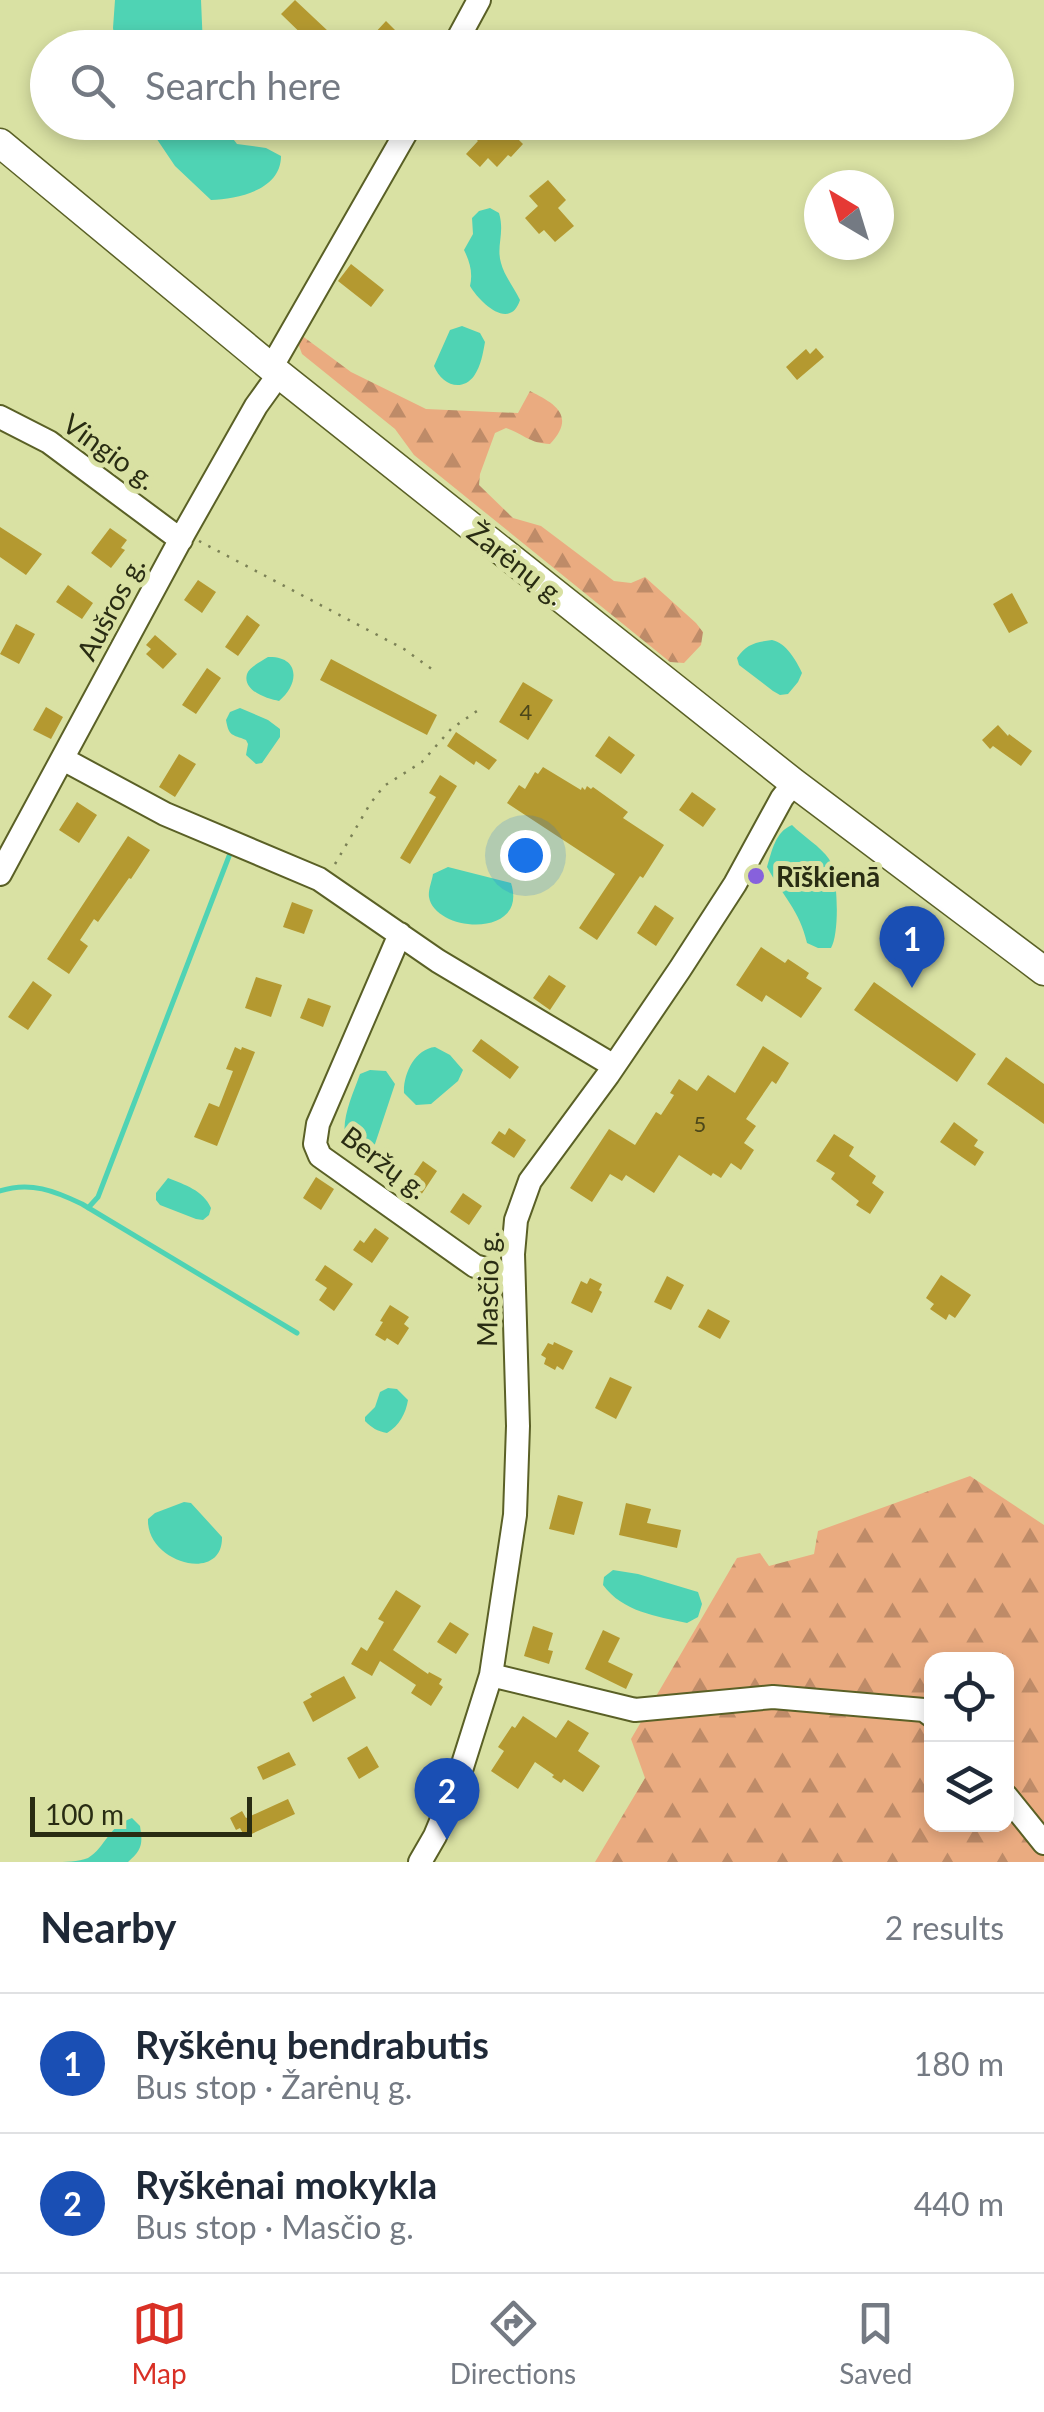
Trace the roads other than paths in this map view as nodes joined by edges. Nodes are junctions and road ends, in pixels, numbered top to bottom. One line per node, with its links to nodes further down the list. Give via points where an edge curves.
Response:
1 (479, 0): 2 (street)
2 (463, 30)
3 (402, 140): 5 (street, Aušros g.)
4 (0, 143): 5 (main road, Žarėnų g.)
5 (275, 371): 7 (street, Aušros g.); 9 (main road, Žarėnų g.)
6 (0, 417): 7 (street, Vingio g., via 49,442)
7 (183, 536): 8 (street, Aušros g.)
8 (63, 759): 10 (street, Aušros g.); 11 (street, via 165,814 324,882)
9 (794, 782): 12 (main road, Žarėnų g.); 13 (street, Masčio g.)
10 (0, 874)
11 (400, 934): 13 (street); 14 (street, Beržų g., via 315,1144 320,1156 475,1266)
12 (1044, 972)
13 (614, 1066): 14 (street, Masčio g., via 530,1181 516,1220)
14 (513, 1277): 15 (street, Masčio g., via 515,1515)
15 (491, 1675): 16 (street, via 635,1710 773,1698); 19 (street, Masčio g., via 457,1783)
16 (924, 1710)
17 (1014, 1806): 18 (street)
18 (1044, 1843)
19 (420, 1862)

